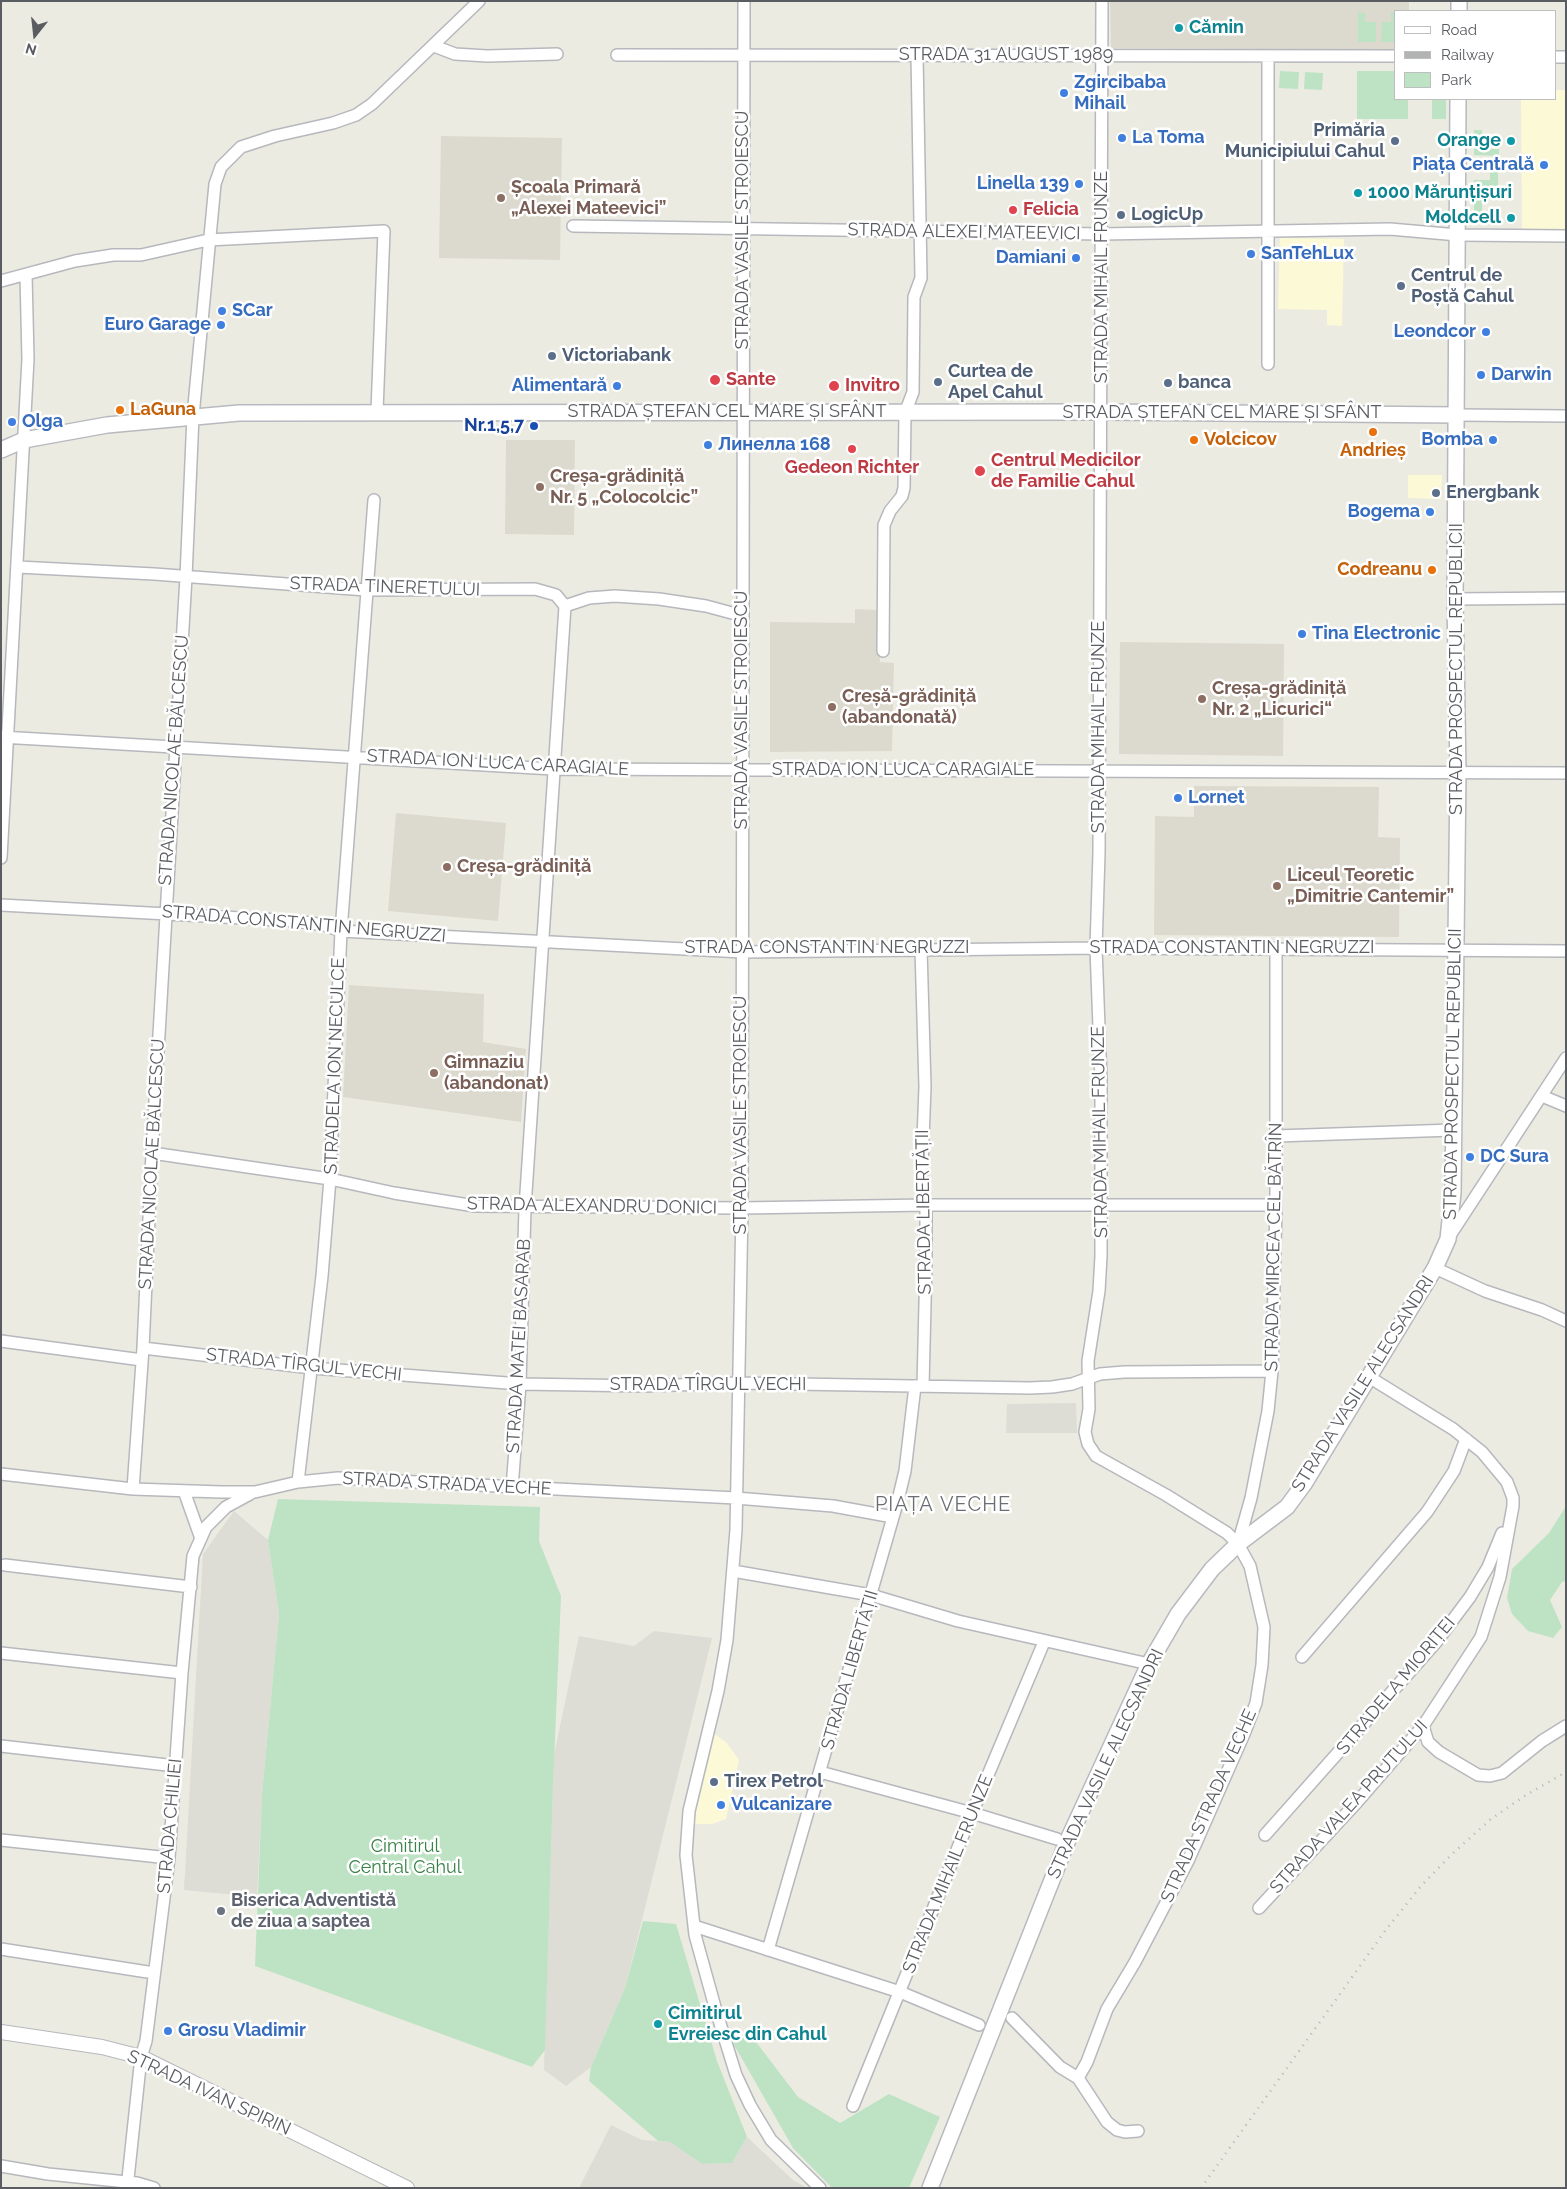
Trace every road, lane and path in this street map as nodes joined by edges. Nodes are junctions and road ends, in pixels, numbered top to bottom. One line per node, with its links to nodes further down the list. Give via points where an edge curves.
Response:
1 (479, 1): 4 (street, STRADA NICOLAE BĂLCESCU)
2 (744, 1): 8 (street, STRADA VASILE STROIESCU)
3 (1102, 1): 9 (street, STRADA MIHAIL FRUNZE)
4 (434, 46): 5 (street, via 454,54); 20 (street, STRADA NICOLAE BĂLCESCU, via 396,84 356,114 241,147 221,167 215,184)
5 (557, 54)
6 (917, 54): 8 (street, STRADA 31 AUGUST 1989); 9 (street, STRADA 31 AUGUST 1989); 15 (street)
7 (617, 55): 8 (street, STRADA 31 AUGUST 1989)
8 (744, 55): 14 (street, STRADA VASILE STROIESCU)
9 (1102, 56): 10 (street, STRADA 31 AUGUST 1989); 17 (street, STRADA MIHAIL FRUNZE)
10 (1268, 56): 11 (street, STRADA 31 AUGUST 1989); 16 (street)
11 (1394, 56)
12 (1458, 100): 18 (main road, STRADA PROSPECTUL REPUBLICII)
13 (573, 226): 14 (street, STRADA ALEXEI MATEEVICI)
14 (744, 230): 15 (street, STRADA ALEXEI MATEEVICI); 27 (street, STRADA VASILE STROIESCU)
15 (921, 231): 17 (street, STRADA ALEXEI MATEEVICI); 25 (street, via 921,278 914,297 913,392)
16 (1270, 232): 17 (street, STRADA ALEXEI MATEEVICI); 18 (street, STRADA ALEXEI MATEEVICI, via 1390,229); 23 (street)
17 (1102, 234): 26 (street, STRADA MIHAIL FRUNZE)
18 (1458, 235): 19 (street, STRADA ALEXEI MATEEVICI); 28 (main road, STRADA PROSPECTUL REPUBLICII)
19 (1566, 236)
20 (208, 240): 21 (street, via 142,255 75,260); 24 (street, via 384,231); 29 (street, STRADA NICOLAE BĂLCESCU)
21 (26, 275): 22 (street); 31 (street, via 28,359)
22 (1, 281)
23 (1268, 364)
24 (377, 411): 27 (main road, STRADA ȘTEFAN CEL MARE ȘI SFÂNT); 29 (main road, STRADA ȘTEFAN CEL MARE ȘI SFÂNT)
25 (904, 412): 26 (main road, STRADA ȘTEFAN CEL MARE ȘI SFÂNT); 27 (main road, STRADA ȘTEFAN CEL MARE ȘI SFÂNT); 41 (street, via 904,488 884,525)
26 (1101, 412): 28 (main road, STRADA ȘTEFAN CEL MARE ȘI SFÂNT); 47 (street, STRADA MIHAIL FRUNZE)
27 (742, 413): 40 (street, STRADA VASILE STROIESCU)
28 (1458, 415): 30 (street); 38 (main road, STRADA PROSPECTUL REPUBLICII)
29 (193, 416): 31 (main road, STRADA ȘTEFAN CEL MARE ȘI SFÂNT, via 107,425); 35 (street, STRADA NICOLAE BĂLCESCU)
30 (1566, 416)
31 (24, 440): 32 (main road, STRADA ȘTEFAN CEL MARE ȘI SFÂNT); 34 (street)
32 (1, 450)
33 (374, 500): 36 (street, STRADELA ION NECULCE)
34 (18, 567): 35 (street, STRADA TINERETULUI); 42 (street)
35 (186, 577): 36 (street, STRADA TINERETULUI); 43 (street, STRADA NICOLAE BĂLCESCU)
36 (366, 590): 39 (street, STRADA TINERETULUI, via 536,589 556,595); 44 (street, STRADELA ION NECULCE)
37 (1566, 598): 38 (street)
38 (1455, 599): 48 (main road, STRADA PROSPECTUL REPUBLICII)
39 (565, 606): 40 (street, via 589,598 615,596 706,606); 45 (street, STRADA MATEI BASARAB)
40 (743, 616): 46 (street, STRADA VASILE STROIESCU)
41 (883, 651)
42 (4, 737): 43 (street, STRADA ION LUCA CARAGIALE); 50 (street)
43 (175, 745): 44 (street, STRADA ION LUCA CARAGIALE); 52 (street, STRADA NICOLAE BĂLCESCU)
44 (352, 756): 45 (street, STRADA ION LUCA CARAGIALE); 53 (street, STRADELA ION NECULCE)
45 (553, 769): 46 (street, STRADA ION LUCA CARAGIALE); 54 (street, STRADA MATEI BASARAB)
46 (742, 770): 47 (street, STRADA ION LUCA CARAGIALE); 60 (street, STRADA VASILE STROIESCU)
47 (1098, 771): 48 (street, STRADA ION LUCA CARAGIALE); 55 (street, STRADA MIHAIL FRUNZE)
48 (1458, 772): 49 (street, STRADA ION LUCA CARAGIALE); 58 (main road, STRADA PROSPECTUL REPUBLICII)
49 (1566, 773)
50 (1, 858)
51 (1, 905): 52 (street, STRADA CONSTANTIN NEGRUZZI)
52 (165, 912): 53 (street, STRADA CONSTANTIN NEGRUZZI, via 297,921); 66 (street, STRADA NICOLAE BĂLCESCU)
53 (341, 931): 54 (street, STRADA CONSTANTIN NEGRUZZI); 67 (street, STRADELA ION NECULCE)
54 (544, 940): 60 (street, STRADA CONSTANTIN NEGRUZZI); 71 (street, STRADA MATEI BASARAB)
55 (1096, 948): 56 (street, STRADA CONSTANTIN NEGRUZZI); 57 (street, STRADA CONSTANTIN NEGRUZZI); 70 (street, STRADA MIHAIL FRUNZE)
56 (1276, 948): 58 (street, STRADA CONSTANTIN NEGRUZZI); 65 (street, STRADA MIRCEA CEL BĂTRÎN)
57 (921, 949): 60 (street, STRADA CONSTANTIN NEGRUZZI); 68 (street, STRADA LIBERTĂȚII, via 925,1087 921,1190)
58 (1455, 949): 59 (street, STRADA CONSTANTIN NEGRUZZI); 64 (main road, STRADA PROSPECTUL REPUBLICII)
59 (1566, 951)
60 (742, 952): 72 (street, STRADA VASILE STROIESCU)
61 (1566, 1058): 62 (street, STRADA VASILE ALECSANDRI)
62 (1542, 1096): 63 (street); 73 (street, STRADA VASILE ALECSANDRI)
63 (1566, 1106)
64 (1453, 1130): 65 (street); 73 (main road, STRADA PROSPECTUL REPUBLICII)
65 (1276, 1136): 69 (street, STRADA MIRCEA CEL BĂTRÎN)
66 (152, 1153): 67 (street, STRADA ALEXANDRU DONICI); 77 (street, STRADA NICOLAE BĂLCESCU)
67 (330, 1179): 71 (street, STRADA ALEXANDRU DONICI, via 475,1206); 78 (street, STRADELA ION NECULCE)
68 (926, 1205): 70 (street, STRADA ALEXANDRU DONICI); 72 (street, STRADA ALEXANDRU DONICI); 84 (street, STRADA LIBERTĂȚII)
69 (1276, 1205): 70 (street, STRADA ALEXANDRU DONICI); 79 (street, STRADA MIRCEA CEL BĂTRÎN)
70 (1102, 1206): 80 (street, STRADA MIHAIL FRUNZE, via 1099,1291)
71 (525, 1208): 72 (street, STRADA ALEXANDRU DONICI); 83 (street, STRADA MATEI BASARAB)
72 (742, 1208): 82 (street, STRADA VASILE STROIESCU)
73 (1448, 1239): 74 (main road, STRADA VASILE ALECSANDRI)
74 (1435, 1268): 75 (street, via 1485,1291); 81 (main road, STRADA VASILE ALECSANDRI)
75 (1566, 1320)
76 (1, 1341): 77 (street, STRADA TÎRGUL VECHI)
77 (143, 1354): 78 (street, STRADA TÎRGUL VECHI); 90 (street, STRADA NICOLAE BĂLCESCU)
78 (312, 1368): 83 (street, STRADA TÎRGUL VECHI); 88 (street, STRADELA ION NECULCE)
79 (1272, 1370): 80 (street, STRADA TÎRGUL VECHI, via 1124,1372); 97 (street, STRADA MIRCEA CEL BĂTRÎN, via 1268,1411 1251,1498)
80 (1087, 1377): 84 (street, STRADA TÎRGUL VECHI, via 1072,1384 1045,1388); 86 (street, STRADA MIHAIL FRUNZE, via 1089,1409 1085,1432)
81 (1368, 1377): 85 (street, STRADA VALEA PRUTULUI); 97 (main road, STRADA VASILE ALECSANDRI, via 1296,1495 1273,1519)
82 (738, 1383): 83 (street, STRADA TÎRGUL VECHI, via 645,1386); 84 (street, STRADA TÎRGUL VECHI); 93 (street, STRADA VASILE STROIESCU)
83 (520, 1384): 89 (street, STRADA MATEI BASARAB)
84 (919, 1386): 94 (street, STRADA LIBERTĂȚII, via 905,1471)
85 (1466, 1439): 95 (street, STRADA VALEA PRUTULUI, via 1482,1452 1506,1482 1513,1498); 104 (street, via 1454,1471 1427,1512)
86 (1091, 1451): 97 (street, STRADA STRADA VECHE, via 1216,1526)
87 (1, 1474): 90 (street, STRADA STRADA VECHE)
88 (298, 1482): 89 (street, STRADA STRADA VECHE, via 338,1478); 92 (street, STRADA STRADA VECHE)
89 (512, 1488): 93 (street, STRADA STRADA VECHE)
90 (133, 1489): 91 (street, STRADA STRADA VECHE)
91 (184, 1492): 92 (street, STRADA STRADA VECHE); 96 (street)
92 (254, 1492): 96 (street, STRADA CHILIEI, via 226,1507)
93 (736, 1498): 94 (street, STRADA STRADA VECHE, via 833,1506); 99 (street, STRADA VASILE STROIESCU)
94 (893, 1517): 101 (street, STRADA LIBERTĂȚII)
95 (1508, 1523): 107 (street, STRADA VALEA PRUTULUI, via 1500,1577 1480,1637); 113 (street, STRADELA MIORIȚEI, via 1470,1597 1437,1641)
96 (200, 1536): 100 (street, STRADA CHILIEI, via 193,1556)
97 (1238, 1544): 105 (main road, STRADA VASILE ALECSANDRI, via 1196,1589); 127 (street, STRADA STRADA VECHE, via 1250,1566 1262,1613 1262,1665 1256,1703 1188,1860 1103,2016)
98 (5, 1565): 100 (street)
99 (733, 1571): 101 (street); 118 (street, STRADA VASILE STROIESCU, via 727,1640 718,1691 689,1811 686,1855)
100 (191, 1587): 106 (street, STRADA CHILIEI)
101 (872, 1595): 102 (street, via 958,1622); 111 (street, STRADA LIBERTĂȚII)
102 (1044, 1642): 105 (street, via 1094,1650); 112 (street, STRADA MIHAIL FRUNZE)
103 (1, 1653): 106 (street)
104 (1302, 1657)
105 (1148, 1664): 135 (main road, STRADA VASILE ALECSANDRI, via 1067,1842)
106 (182, 1673): 110 (street, STRADA CHILIEI)
107 (1423, 1726): 108 (street, via 1428,1742 1439,1752 1478,1775 1490,1776 1502,1773); 117 (street, STRADA VALEA PRUTULUI)
108 (1566, 1726)
109 (1, 1746): 110 (street)
110 (176, 1766): 116 (street, STRADA CHILIEI)
111 (820, 1772): 112 (street); 120 (street, STRADA LIBERTĂȚII)
112 (972, 1813): 114 (street); 122 (street, STRADA MIHAIL FRUNZE)
113 (1265, 1835)
114 (1057, 1839)
115 (1, 1840): 116 (street)
116 (169, 1858): 121 (street, STRADA CHILIEI)
117 (1259, 1908)
118 (694, 1926): 120 (street); 134 (street, STRADA VASILE STROIESCU, via 717,2016 736,2075 750,2105 771,2140)
119 (1, 1949): 121 (street)
120 (768, 1950): 122 (street)
121 (154, 1973): 126 (street, STRADA CHILIEI)
122 (900, 1992): 124 (street); 128 (street, STRADA MIHAIL FRUNZE)
123 (1012, 2018): 127 (street, via 1060,2067)
124 (979, 2025)
125 (1, 2032): 126 (street, STRADA IVAN SPIRIN, via 102,2046)
126 (141, 2057): 131 (street, STRADA CHILIEI); 133 (street, STRADA IVAN SPIRIN)
127 (1078, 2078): 129 (street, via 1107,2122 1117,2130)
128 (853, 2106)
129 (1138, 2131)
130 (1, 2166): 131 (street)
131 (127, 2185): 132 (street)
132 (154, 2188)
133 (407, 2188)
134 (820, 2188)
135 (930, 2188)

